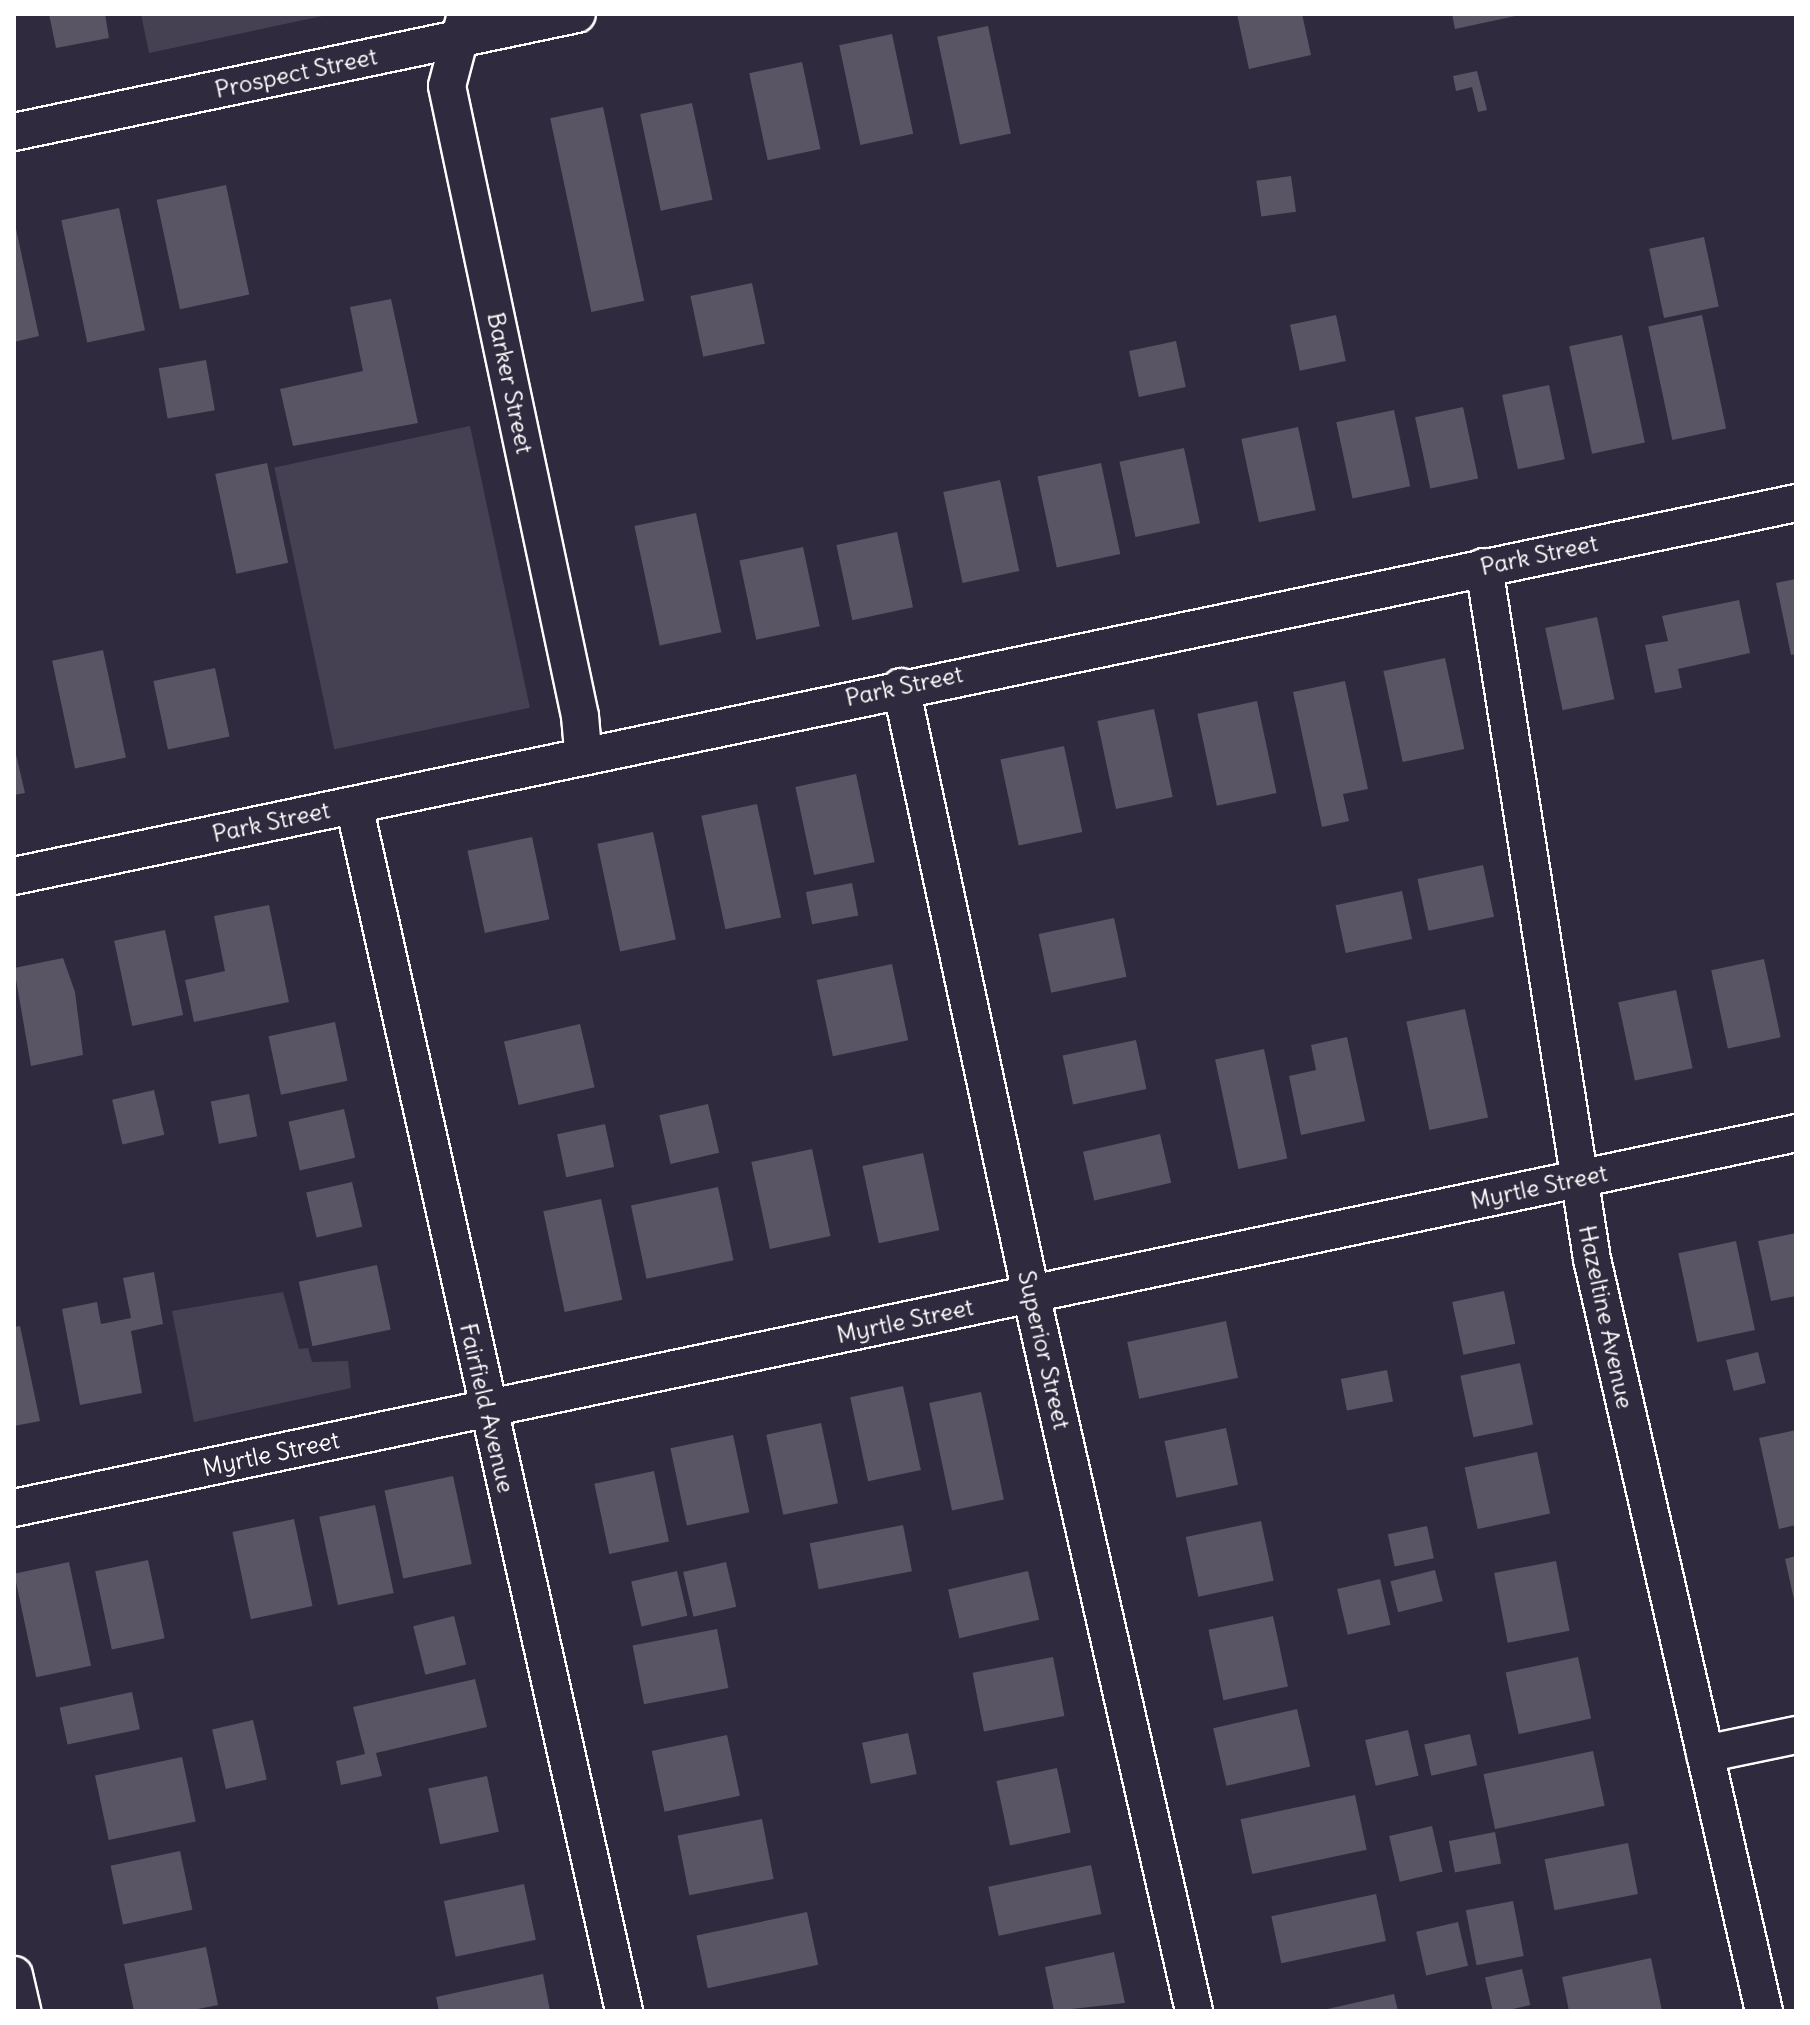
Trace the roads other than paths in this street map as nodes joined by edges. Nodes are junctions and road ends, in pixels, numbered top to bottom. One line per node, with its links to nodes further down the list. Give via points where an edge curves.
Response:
1 (577, 14): 2 (street, Prospect Street)
2 (462, 26): 3 (street, Prospect Street); 7 (street, Barker Street, via 447,86 580,716)
3 (14, 132)
4 (1796, 503): 5 (street, Park Street)
5 (1484, 567): 6 (street, Park Street); 11 (street, Hazeltine Avenue)
6 (901, 687): 7 (street, Park Street); 12 (street, Superior Street)
7 (583, 753): 8 (street, Park Street)
8 (354, 805): 9 (street, Park Street); 13 (street, Fairfield Avenue)
9 (14, 876)
10 (1796, 1133): 11 (street, Myrtle Street)
11 (1577, 1179): 12 (street, Myrtle Street); 16 (street, Hazeltine Avenue)
12 (1031, 1294): 13 (street, Myrtle Street); 20 (street, Superior Street)
13 (487, 1409): 14 (street, Myrtle Street); 19 (street, Fairfield Avenue)
14 (14, 1508)
15 (1796, 1735): 16 (street)
16 (1705, 1754): 21 (street, Hazeltine Avenue)
17 (14, 1975): 18 (street)
18 (22, 2011)
19 (624, 2011)
20 (1194, 2011)
21 (1764, 2011)

